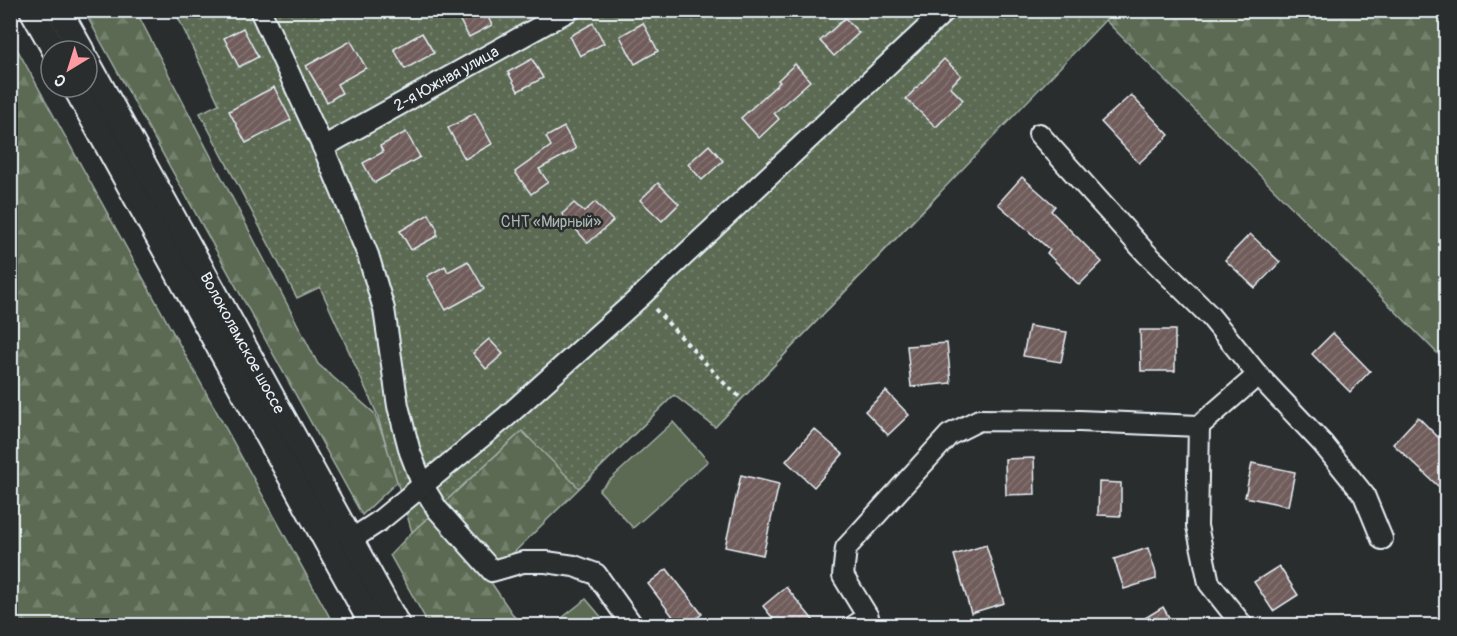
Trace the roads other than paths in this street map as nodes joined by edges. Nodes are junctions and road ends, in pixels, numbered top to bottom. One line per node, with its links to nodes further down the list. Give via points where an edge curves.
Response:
1 (32, 10): 6 (main road)
2 (59, 10): 7 (main road)
3 (260, 10): 11 (lane)
4 (570, 10): 11 (lane, 2-я Южная улица)
5 (946, 10): 14 (lane, via 641,296)
6 (48, 39)
7 (75, 39)
8 (99, 84): 16 (main road, Волоколамское шоссе)
9 (82, 99): 16 (main road, Волоколамское шоссе)
10 (1039, 134): 12 (lane, via 1146,253 1210,316)
11 (323, 147): 14 (lane, via 368,255 384,309 398,405)
12 (1258, 375): 13 (lane); 15 (lane, via 1323,444 1364,495)
13 (1198, 426): 20 (lane, via 979,420 949,435 846,548 843,576 868,617); 21 (lane, via 1197,526 1209,583)
14 (423, 486): 16 (lane); 19 (lane, via 437,509 492,572 524,561 574,566 596,574)
15 (1382, 539)
16 (342, 546): 17 (main road, Волоколамское шоссе); 18 (main road, Волоколамское шоссе)
17 (373, 626)
18 (398, 626)
19 (633, 626)
20 (854, 626)
21 (1243, 626)

